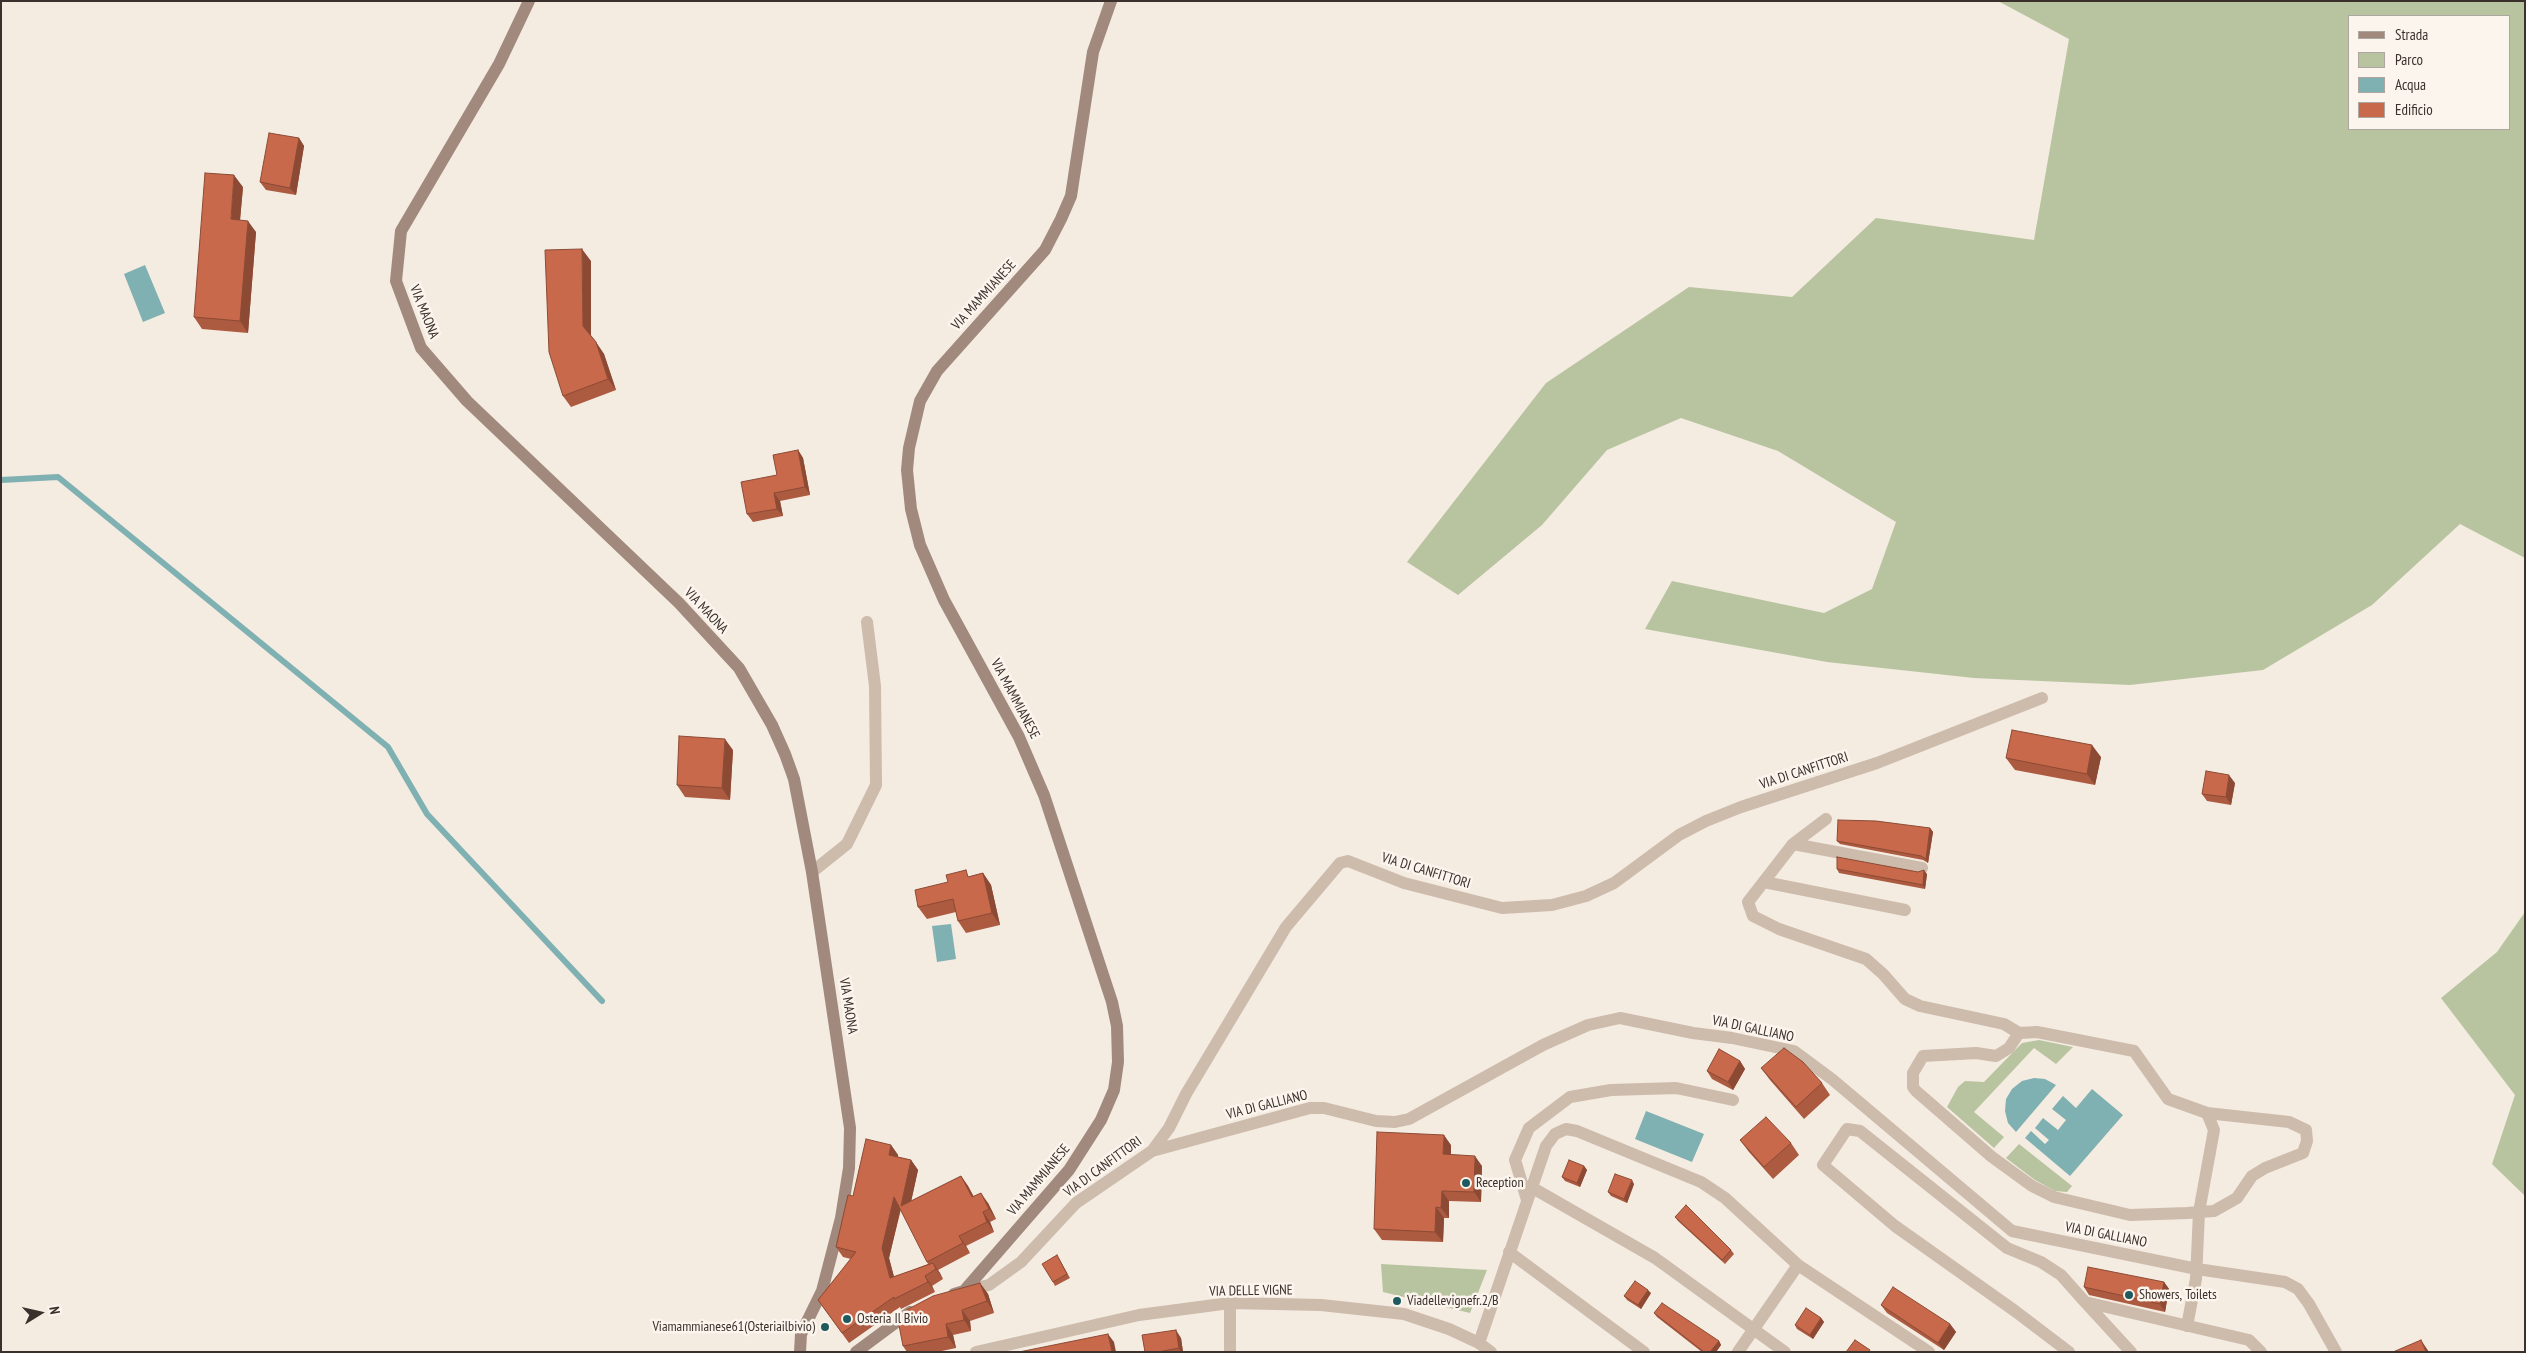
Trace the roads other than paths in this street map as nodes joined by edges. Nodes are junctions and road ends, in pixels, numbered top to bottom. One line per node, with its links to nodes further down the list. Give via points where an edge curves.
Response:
1 (529, 1): 8 (main road, VIA MAONA, via 499,64 400,231 396,281 422,348 467,401 678,603 739,668 772,725 794,779)
2 (1111, 1): 21 (main road, VIA MAMMIANESE, via 1093,52 1071,196 1045,250 937,371 920,401 907,470 911,509 920,545 944,600 1019,737 1044,795 1117,1026 1118,1062 1114,1090 1101,1120 1070,1170)
3 (867, 622): 8 (street, via 876,686 876,785 847,844)
4 (2042, 698): 14 (street, VIA DI CANFITTORI, via 1877,763 1706,821 1679,835 1614,883 1586,896 1552,905 1502,908 1404,882 1348,861 1340,863 1286,927 1169,1128)
5 (1826, 819): 6 (street)
6 (1793, 844): 7 (street); 9 (street)
7 (1922, 868)
8 (812, 872): 30 (main road, VIA MAONA, via 850,1128 841,1218 822,1291 801,1334)
9 (1764, 882): 10 (street); 11 (street, via 1748,902 1753,916 1779,929 1866,959 1905,999 1920,1006 2004,1024)
10 (1905, 910)
11 (2019, 1033): 13 (street, via 2037,1032 2134,1051 2168,1099); 17 (street, via 2009,1048 1996,1056 1976,1053 1923,1056 1913,1073 1913,1087 1992,1157 2032,1186 2054,1197 2130,1215)
12 (1733, 1100): 16 (street, via 1676,1088 1611,1090 1570,1097 1529,1128 1515,1160)
13 (2207, 1113): 17 (street, via 2214,1130); 17 (street, via 2289,1122 2306,1130 2306,1141 2302,1153 2252,1176 2237,1198 2214,1211)
14 (1152, 1151): 20 (street, VIA DI GALLIANO, via 1310,1108 1324,1108 1376,1121 1409,1119 1543,1045 1588,1024 1620,1018 1794,1051 2012,1231); 21 (street, VIA DI CANFITTORI, via 1076,1203 1021,1262 989,1285)
15 (1531, 1187): 16 (street); 19 (street, via 1550,1140 1561,1130 1576,1131 1701,1182 1724,1198); 27 (street, via 1655,1258)
16 (1527, 1200): 18 (street)
17 (2199, 1212): 20 (street)
18 (1509, 1252): 28 (street); 34 (street)
19 (1798, 1265): 27 (street); 37 (street)
20 (2197, 1268): 26 (street); 41 (street, VIA DI GALLIANO, via 2285,1282 2298,1289)
21 (964, 1291): 22 (main road)
22 (938, 1299)
23 (2085, 1302): 26 (street); 38 (street, via 2061,1275 2041,1262 2007,1248 1860,1131 1847,1129 1823,1164 1894,1226); 39 (street)
24 (1230, 1303): 28 (street, VIA DELLE VIGNE, via 1321,1305 1404,1314); 31 (street, VIA DELLE VIGNE, via 1139,1315); 32 (street)
25 (922, 1306): 29 (main road, via 908,1313)
26 (2187, 1326): 40 (street, via 2249,1340)
27 (1753, 1329): 35 (street); 36 (street)
28 (1479, 1343): 33 (street, VIA DELLE VIGNE)
29 (862, 1351)
30 (800, 1352)
31 (976, 1352)
32 (1230, 1352)
33 (1491, 1352)
34 (1644, 1352)
35 (1738, 1352)
36 (1785, 1352)
37 (1929, 1352)
38 (2069, 1352)
39 (2131, 1352)
40 (2261, 1352)
41 (2336, 1352)

